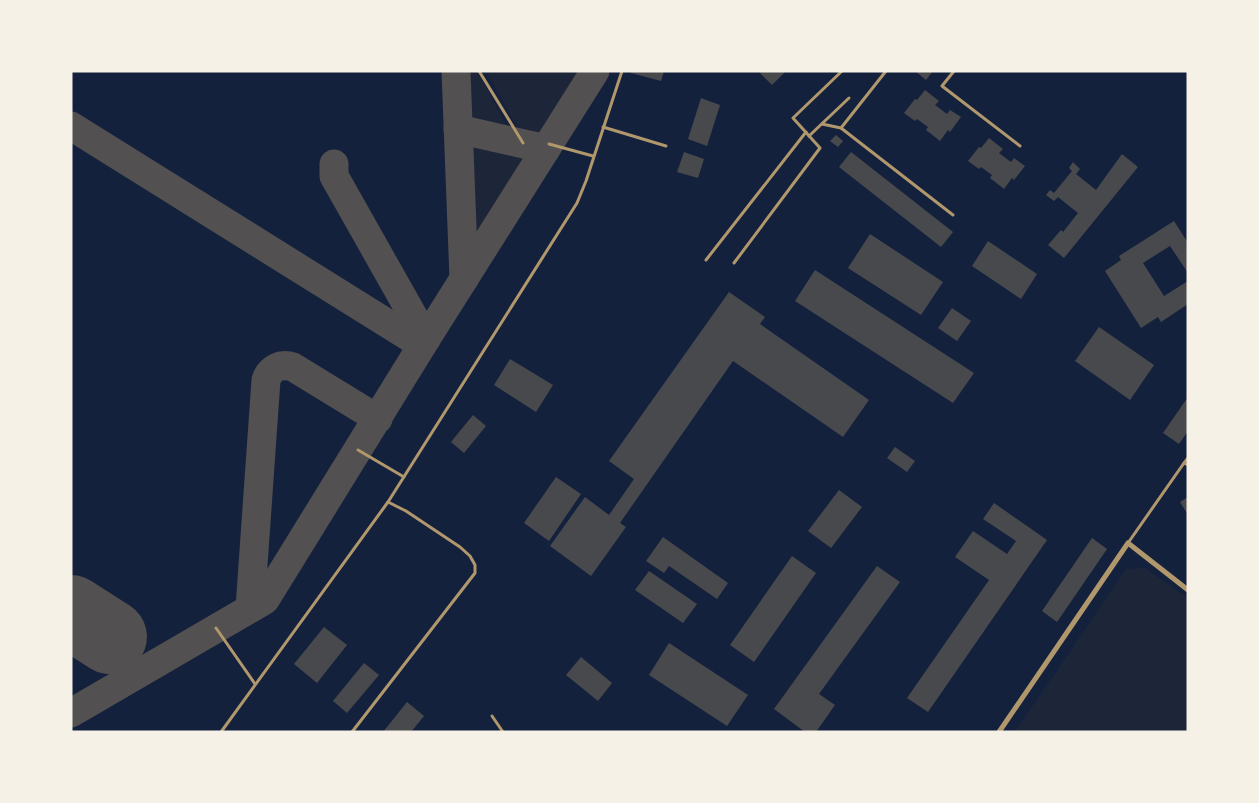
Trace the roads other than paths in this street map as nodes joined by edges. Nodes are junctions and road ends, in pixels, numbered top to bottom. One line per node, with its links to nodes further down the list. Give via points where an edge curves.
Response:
1 (479, 71): 12 (lane)
2 (622, 71): 8 (lane)
3 (842, 71): 10 (lane, via 793,118)
4 (886, 71): 9 (lane)
5 (954, 71): 15 (lane, via 942,86)
6 (849, 98): 7 (lane)
7 (822, 124): 9 (lane); 11 (lane)
8 (603, 127): 14 (lane); 16 (lane)
9 (841, 128): 17 (lane)
10 (806, 132): 11 (lane); 18 (lane)
11 (810, 136): 19 (lane, via 820,148)
12 (523, 143)
13 (549, 144): 16 (lane)
14 (666, 146)
15 (1020, 146)
16 (593, 156): 23 (lane, via 577,203)
17 (953, 215)
18 (706, 260)
19 (734, 263)
20 (358, 450): 23 (lane)
21 (1188, 458): 22 (lane)
22 (1186, 464): 25 (lane)
23 (404, 477): 24 (lane)
24 (388, 502): 28 (lane); 31 (lane, via 460,547 470,556 475,573)
25 (1128, 543): 26 (street); 33 (street)
26 (1188, 590)
27 (216, 628): 28 (lane)
28 (255, 684): 30 (lane)
29 (492, 716): 32 (lane)
30 (220, 732)
31 (352, 732)
32 (503, 732)
33 (999, 732)

